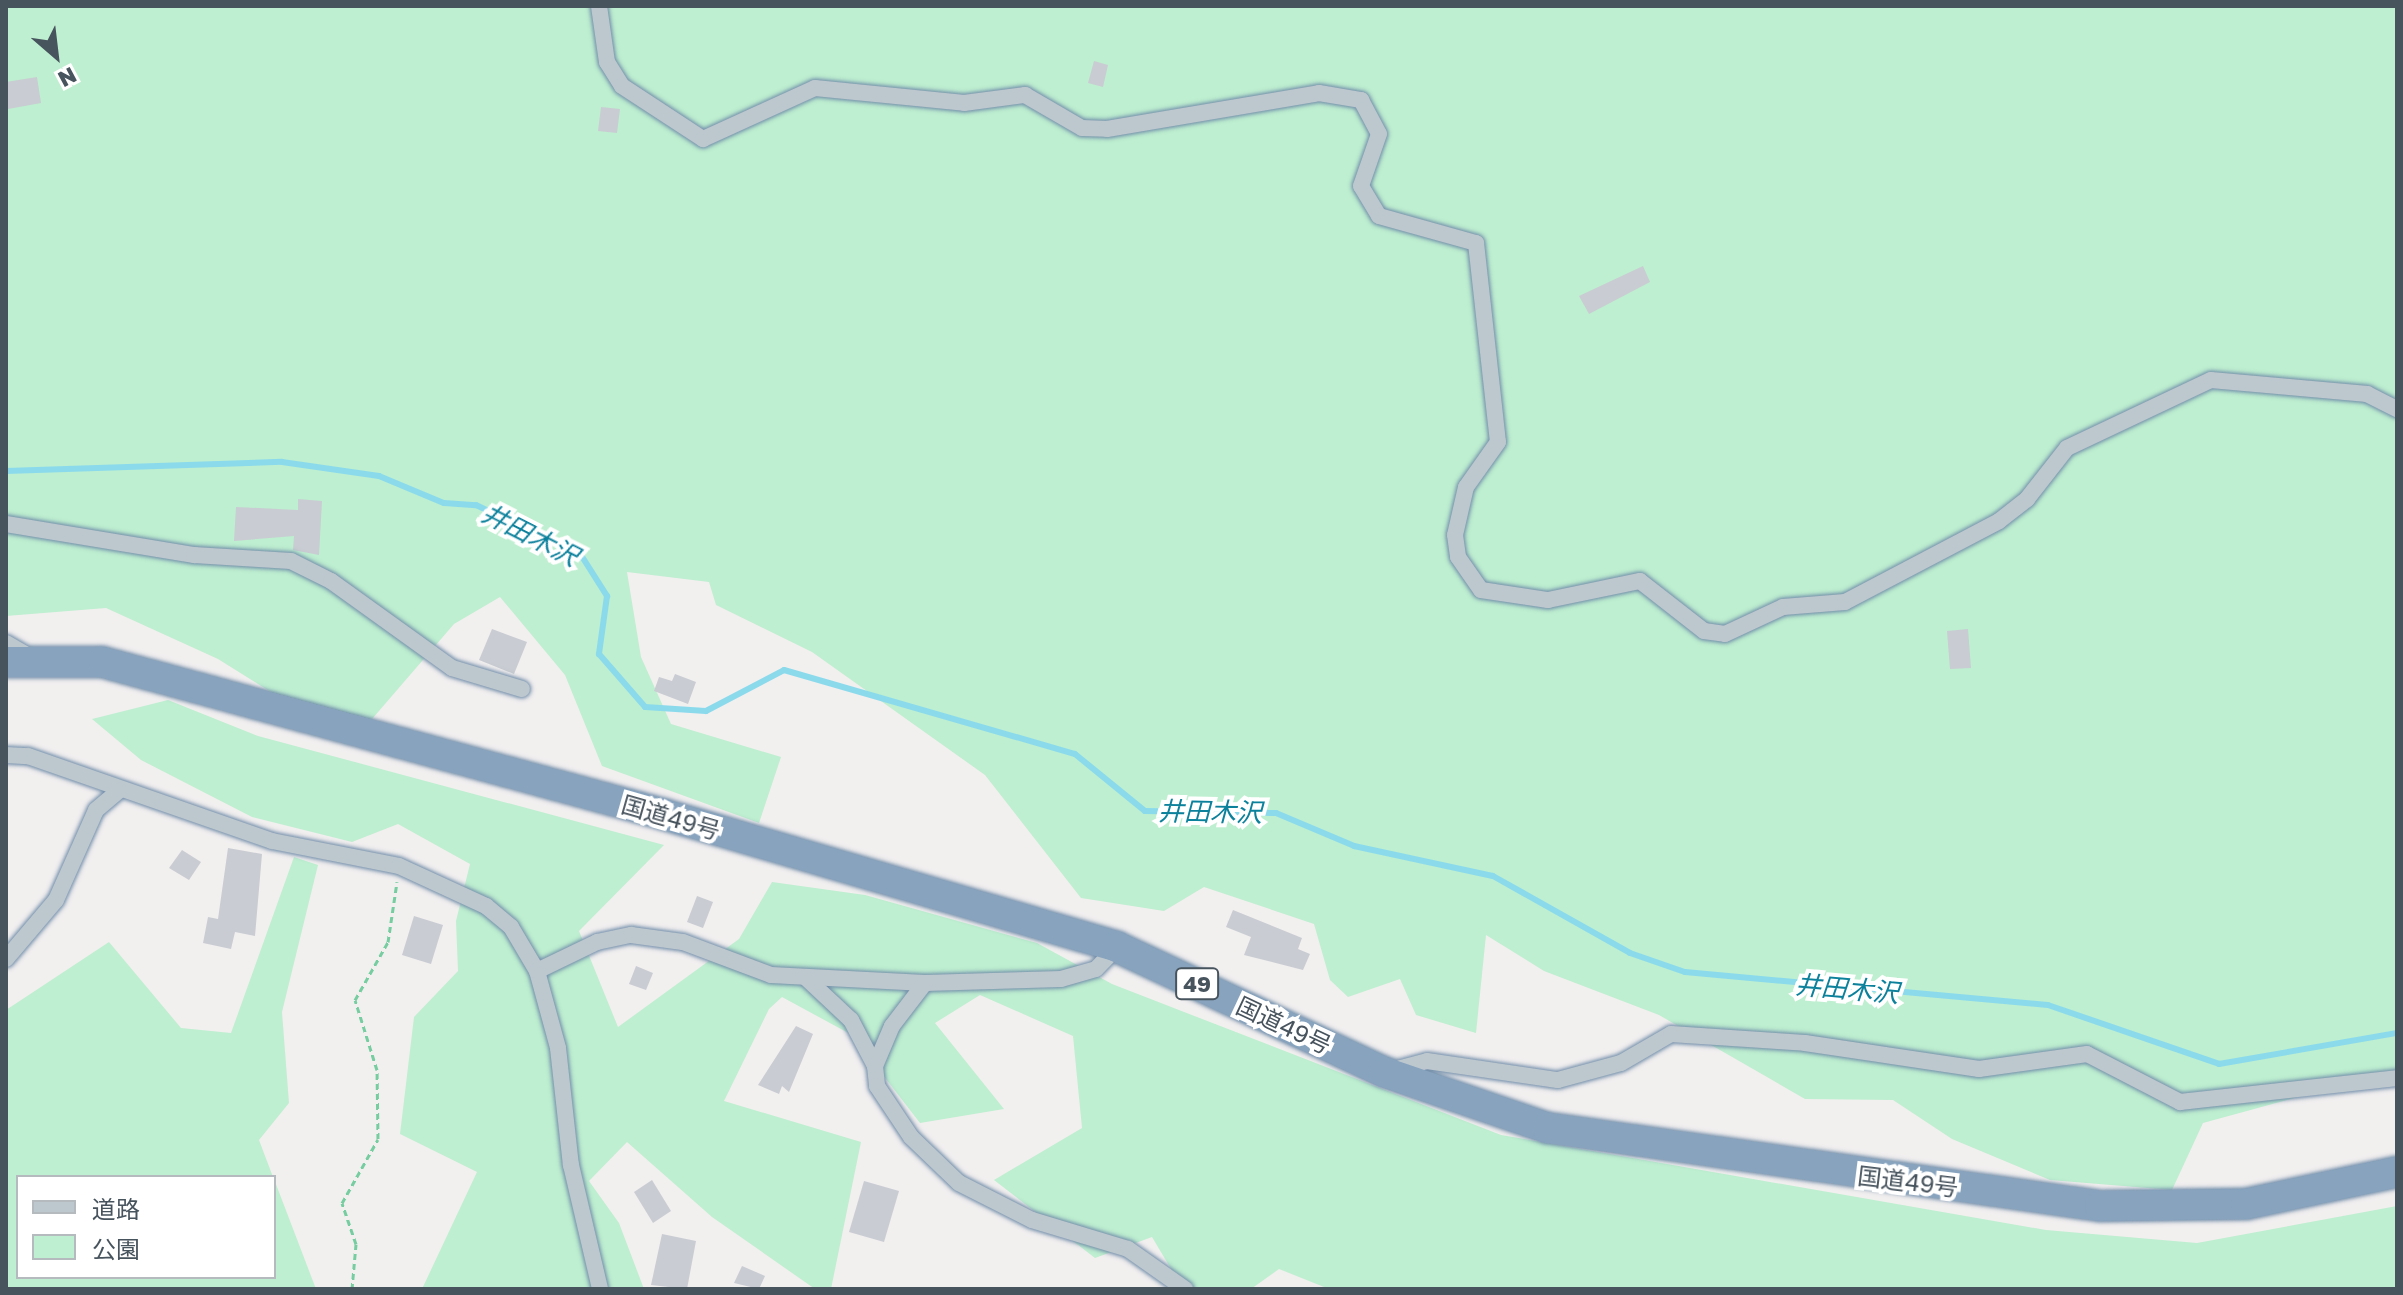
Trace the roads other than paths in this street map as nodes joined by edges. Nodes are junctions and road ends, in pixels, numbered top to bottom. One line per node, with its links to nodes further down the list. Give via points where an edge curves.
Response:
1 (599, 6): 2 (street, via 607,62 622,86 703,139 815,88 964,103 1025,95 1095,129 1319,93 1361,100 1379,134 1361,186 1379,216 1476,243 1498,442 1466,487 1455,535 1458,557 1481,590 1548,600 1640,581 1704,631 1725,634 1783,607 1859,595 1999,521 2027,499 2067,448 2211,380 2367,394)
2 (2397, 409)
3 (6, 524): 6 (street, via 194,555 291,561 331,581 452,668)
4 (6, 643): 5 (street)
5 (21, 661): 9 (highway, 国道49号 / 49, via 116,666 663,814)
6 (522, 689)
7 (6, 755): 8 (street)
8 (119, 791): 10 (street, via 96,810 56,900); 11 (street, via 272,841 399,866 486,906 511,927)
9 (1117, 947): 13 (street, via 1096,969 1061,979); 15 (highway, 国道49号 / 49)
10 (6, 959)
11 (537, 971): 12 (street, via 597,942 631,935 683,942 771,975); 18 (street)
12 (805, 977): 13 (street); 14 (street, via 851,1020)
13 (925, 983): 14 (street, via 892,1026)
14 (875, 1066): 19 (street, via 877,1086 911,1137 959,1183 1032,1220 1128,1249)
15 (1384, 1072): 16 (street, via 1427,1061 1558,1080 1621,1063 1671,1034 1805,1043 1979,1069 2087,1054 2180,1102); 17 (highway, 国道49号 / 49, via 1548,1128 2100,1206 2246,1204)
16 (2397, 1078)
17 (2397, 1172)
18 (600, 1289)
19 (1185, 1289)

